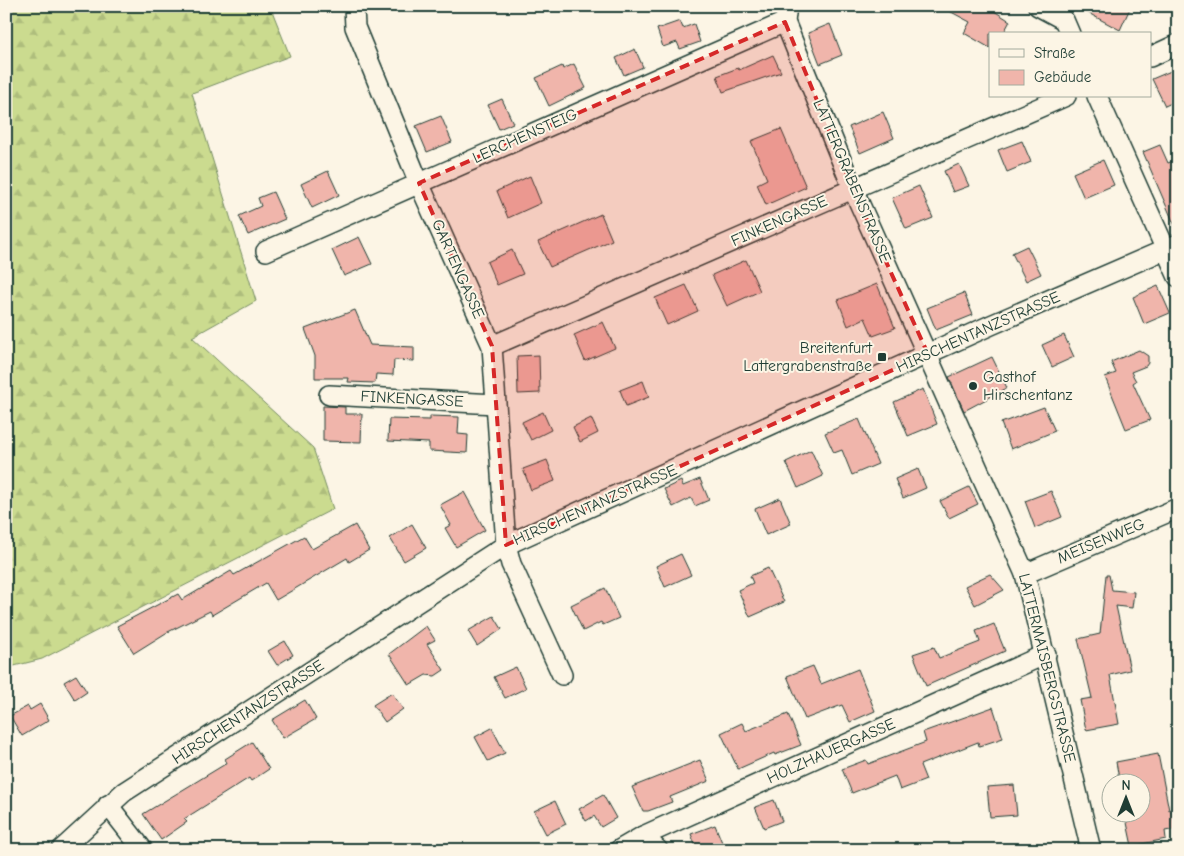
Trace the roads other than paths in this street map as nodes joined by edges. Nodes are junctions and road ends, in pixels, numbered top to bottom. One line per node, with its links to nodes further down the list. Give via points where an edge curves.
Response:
1 (354, 6): 9 (street, GARTENGASSE, via 355,27)
2 (1038, 6): 4 (street)
3 (786, 14): 9 (street, LERCHENSTEIG); 10 (street, LATTERGRABENSTRASSE)
4 (1068, 20)
5 (1178, 44): 6 (street)
6 (1152, 57)
7 (1061, 98): 10 (street, FINKENGASSE)
8 (1098, 98): 11 (street)
9 (419, 183): 12 (street, LERCHENSTEIG); 14 (street, GARTENGASSE)
10 (853, 189): 14 (street, FINKENGASSE); 15 (street, LATTERGRABENSTRASSE)
11 (1172, 247): 13 (street); 15 (street, HIRSCHENTANZSTRASSE)
12 (266, 251)
13 (1178, 277)
14 (492, 346): 17 (street, GARTENGASSE)
15 (928, 354): 19 (street, HIRSCHENTANZSTRASSE); 20 (street, LATTERMAISBERGSTRASSE)
16 (329, 395): 17 (street, FINKENGASSE)
17 (495, 404): 19 (street, GARTENGASSE)
18 (1178, 508): 20 (street, MEISENWEG)
19 (506, 545): 22 (street, GARTENGASSE, via 511,564); 23 (street, HIRSCHENTANZSTRASSE)
20 (1025, 574): 21 (street, LATTERMAISBERGSTRASSE)
21 (1046, 654): 24 (street, HOLZHAUERGASSE); 29 (street, LATTERMAISBERGSTRASSE)
22 (562, 675)
23 (108, 806): 25 (street, HIRSCHENTANZSTRASSE); 26 (street)
24 (643, 836): 27 (street, HOLZHAUERGASSE); 28 (street)
25 (60, 850)
26 (143, 850)
27 (619, 850)
28 (658, 850)
29 (1091, 850)

